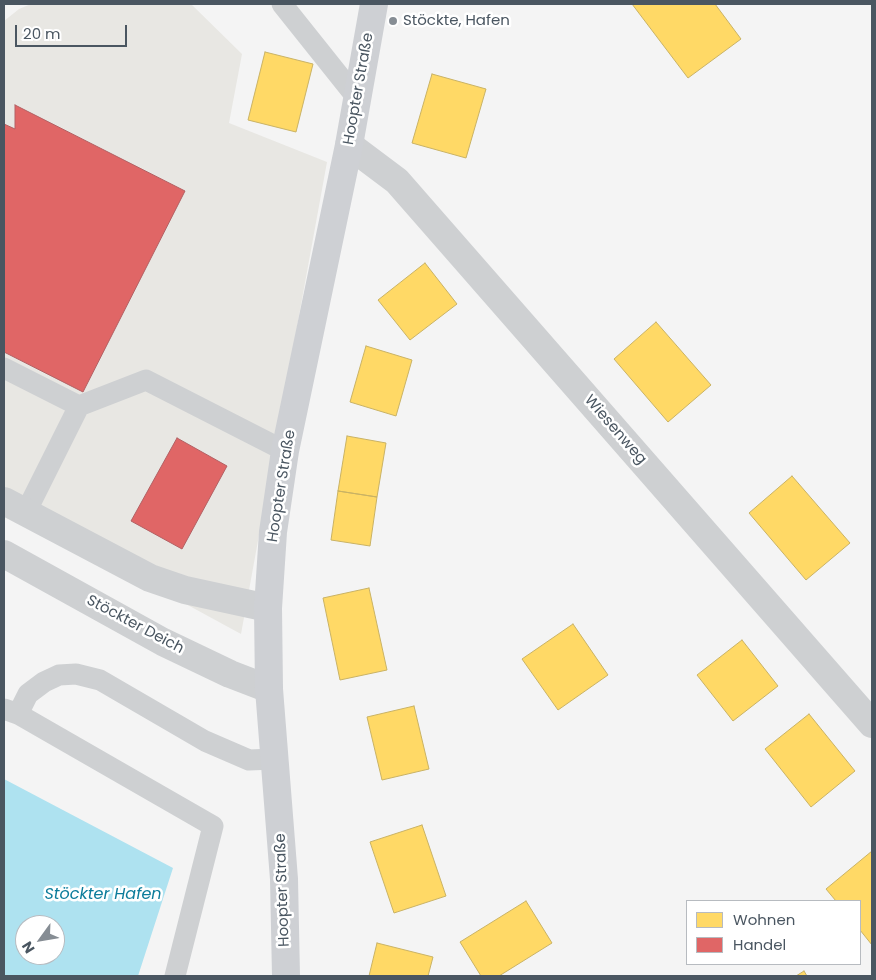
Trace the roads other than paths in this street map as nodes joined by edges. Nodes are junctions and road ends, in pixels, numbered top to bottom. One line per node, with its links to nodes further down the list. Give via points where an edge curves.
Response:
1 (282, 4): 3 (lane)
2 (374, 4): 3 (street, Hoopter Straße)
3 (357, 98): 4 (street, Hoopter Straße)
4 (349, 145): 7 (street, Hoopter Straße); 13 (street, Wiesenweg, via 397,180)
5 (4, 368): 6 (lane)
6 (79, 406): 7 (lane, via 146,380); 8 (lane)
7 (286, 451): 10 (street, Hoopter Straße, via 273,532)
8 (15, 507): 10 (street, via 150,578 185,590)
9 (4, 554): 11 (street, Stöckter Deich, via 163,642 230,674)
10 (268, 608): 11 (street, Hoopter Straße)
11 (269, 688): 14 (street, Hoopter Straße)
12 (11, 712): 14 (lane, via 44,682 59,675 76,674 100,680 214,745 249,760); 15 (lane, via 214,826)
13 (872, 724)
14 (274, 759): 16 (street, Hoopter Straße, via 284,878)
15 (175, 976)
16 (286, 976)

